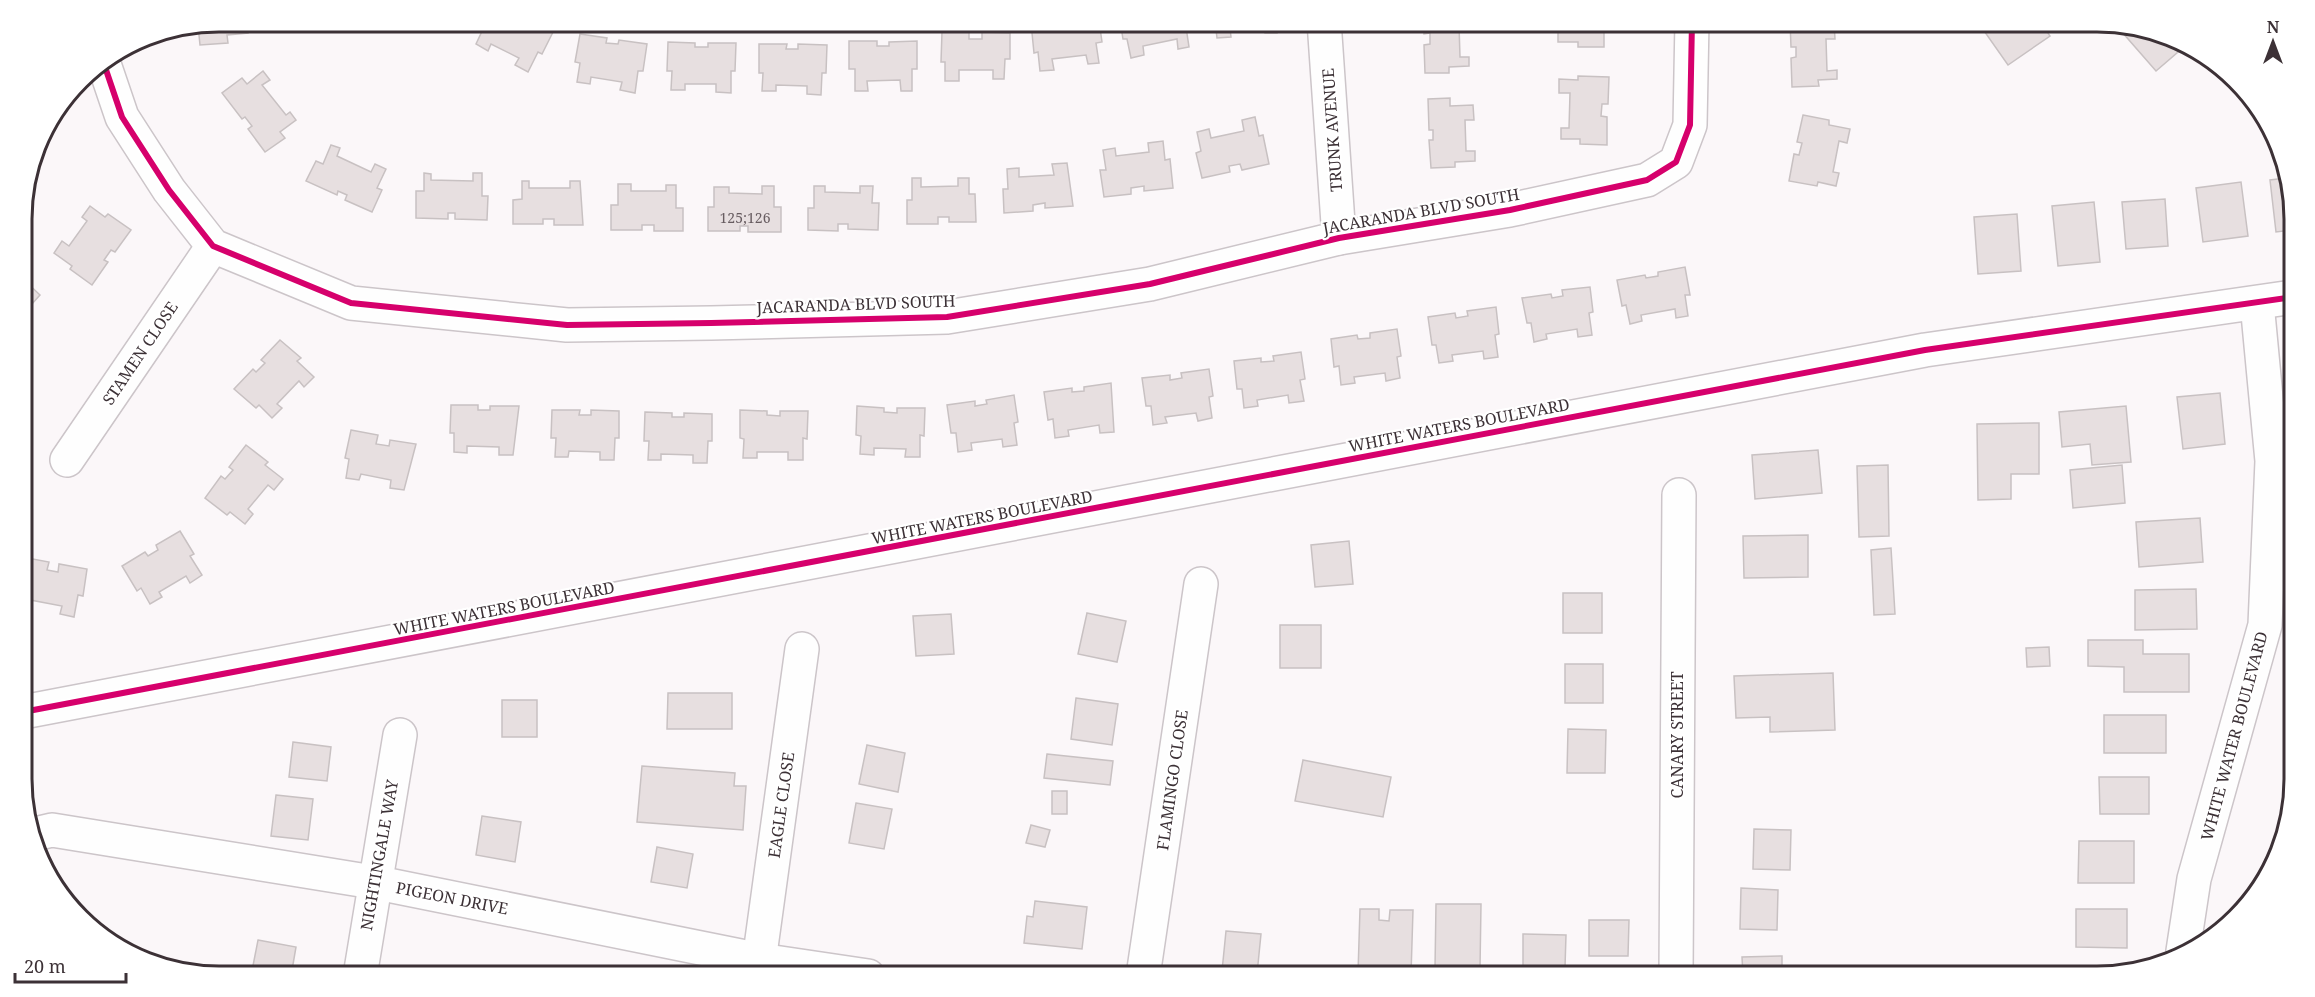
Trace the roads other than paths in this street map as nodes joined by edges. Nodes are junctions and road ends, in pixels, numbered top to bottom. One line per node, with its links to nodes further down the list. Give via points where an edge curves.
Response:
1 (1325, 32): 4 (street, TRUNK AVENUE)
2 (1692, 32): 4 (street, JACARANDA BLVD SOUTH, via 1690,125 1676,162 1647,180 1510,210)
3 (106, 70): 5 (street, JACARANDA BLVD SOUTH, via 122,117 169,190)
4 (1339, 238): 5 (street, JACARANDA BLVD SOUTH, via 1150,284 947,317 567,325 351,303)
5 (213, 246): 8 (street, STAMEN CLOSE)
6 (2284, 298): 7 (street, WHITE WATERS BOULEVARD)
7 (2256, 303): 12 (street, WHITE WATERS BOULEVARD, via 1946,346); 16 (street, WHITE WATER BOULEVARD, via 2272,461 2265,625 2194,879)
8 (67, 460)
9 (1679, 495): 17 (street, CANARY STREET)
10 (1201, 584): 21 (street, FLAMINGO CLOSE)
11 (802, 649): 20 (street, EAGLE CLOSE)
12 (32, 710)
13 (400, 735): 15 (street, NIGHTINGALE WAY)
14 (40, 833): 15 (street, PIGEON DRIVE, via 52,830)
15 (374, 882): 18 (street, NIGHTINGALE WAY); 19 (street, PIGEON DRIVE)
16 (2184, 943)
17 (1676, 965)
18 (362, 966)
19 (748, 966)
20 (758, 966)
21 (1145, 966)

